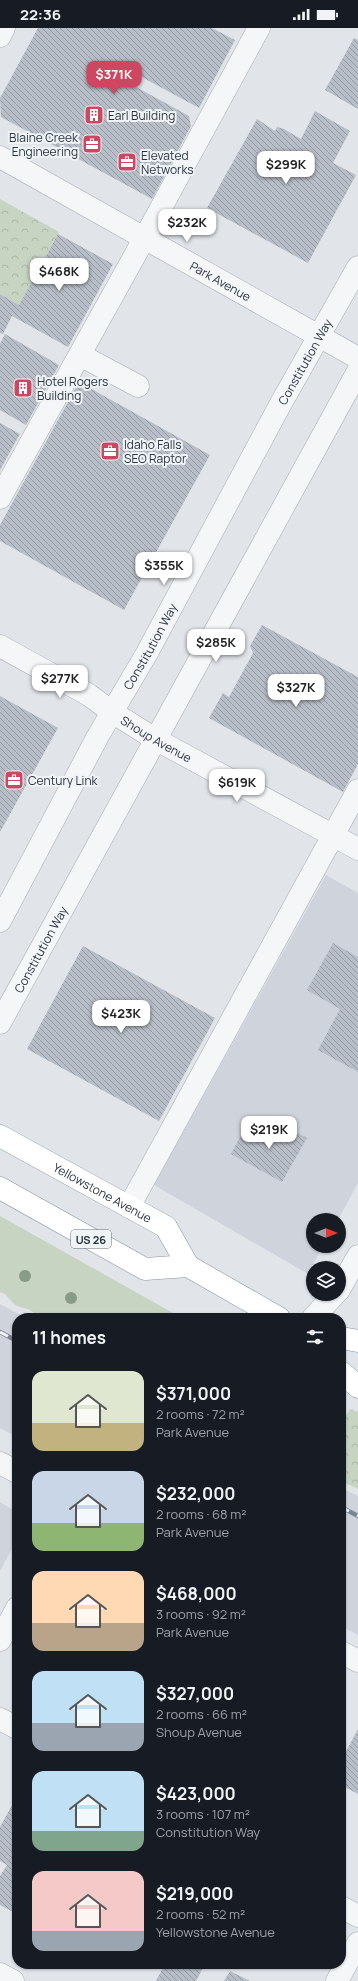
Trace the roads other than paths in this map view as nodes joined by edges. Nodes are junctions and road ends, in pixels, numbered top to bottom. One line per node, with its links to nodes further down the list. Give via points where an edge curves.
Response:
1 (4, 28): 3 (street)
2 (259, 28): 5 (street)
3 (0, 36)
4 (0, 157): 5 (street, Park Avenue)
5 (144, 239): 7 (street, Park Avenue); 8 (street)
6 (358, 267): 7 (street, Constitution Way)
7 (320, 335): 9 (street, Park Avenue); 14 (street, Constitution Way, via 147,653)
8 (80, 354): 11 (street); 12 (street)
9 (358, 358)
10 (358, 372): 15 (street, Constitution Way)
11 (138, 386)
12 (0, 498)
13 (0, 646): 14 (street, Shoup Avenue, via 89,695)
14 (112, 712): 15 (street, Shoup Avenue); 19 (street, Constitution Way)
15 (155, 739): 17 (street, Shoup Avenue); 20 (street, Constitution Way)
16 (358, 790): 17 (street)
17 (333, 836): 18 (street, Shoup Avenue); 23 (street)
18 (358, 849)
19 (0, 921)
20 (0, 1023)
21 (0, 1136): 23 (highway, Yellowstone Avenue)
22 (0, 1188): 25 (highway, US 26, via 145,1269)
23 (129, 1207): 25 (highway, Yellowstone Avenue, via 166,1227)
24 (358, 1256): 26 (street)
25 (188, 1266): 28 (highway)
26 (346, 1277)
27 (329, 1301): 29 (street)
28 (270, 1313)
29 (318, 1313)
30 (346, 1339): 31 (highway)
31 (358, 1340)
32 (346, 1376): 33 (highway)
33 (358, 1387)
34 (0, 1463): 35 (street)
35 (12, 1469)
36 (12, 1617): 37 (street)
37 (0, 1640)
38 (346, 1655): 39 (street)
39 (358, 1661)
40 (0, 1719): 41 (street)
41 (12, 1725)
42 (346, 1910): 43 (street)
43 (358, 1916)
44 (358, 1943): 45 (street)
45 (346, 1965)
46 (344, 1969): 49 (street)
47 (0, 1974): 48 (street)
48 (13, 1981)
49 (337, 1981)

